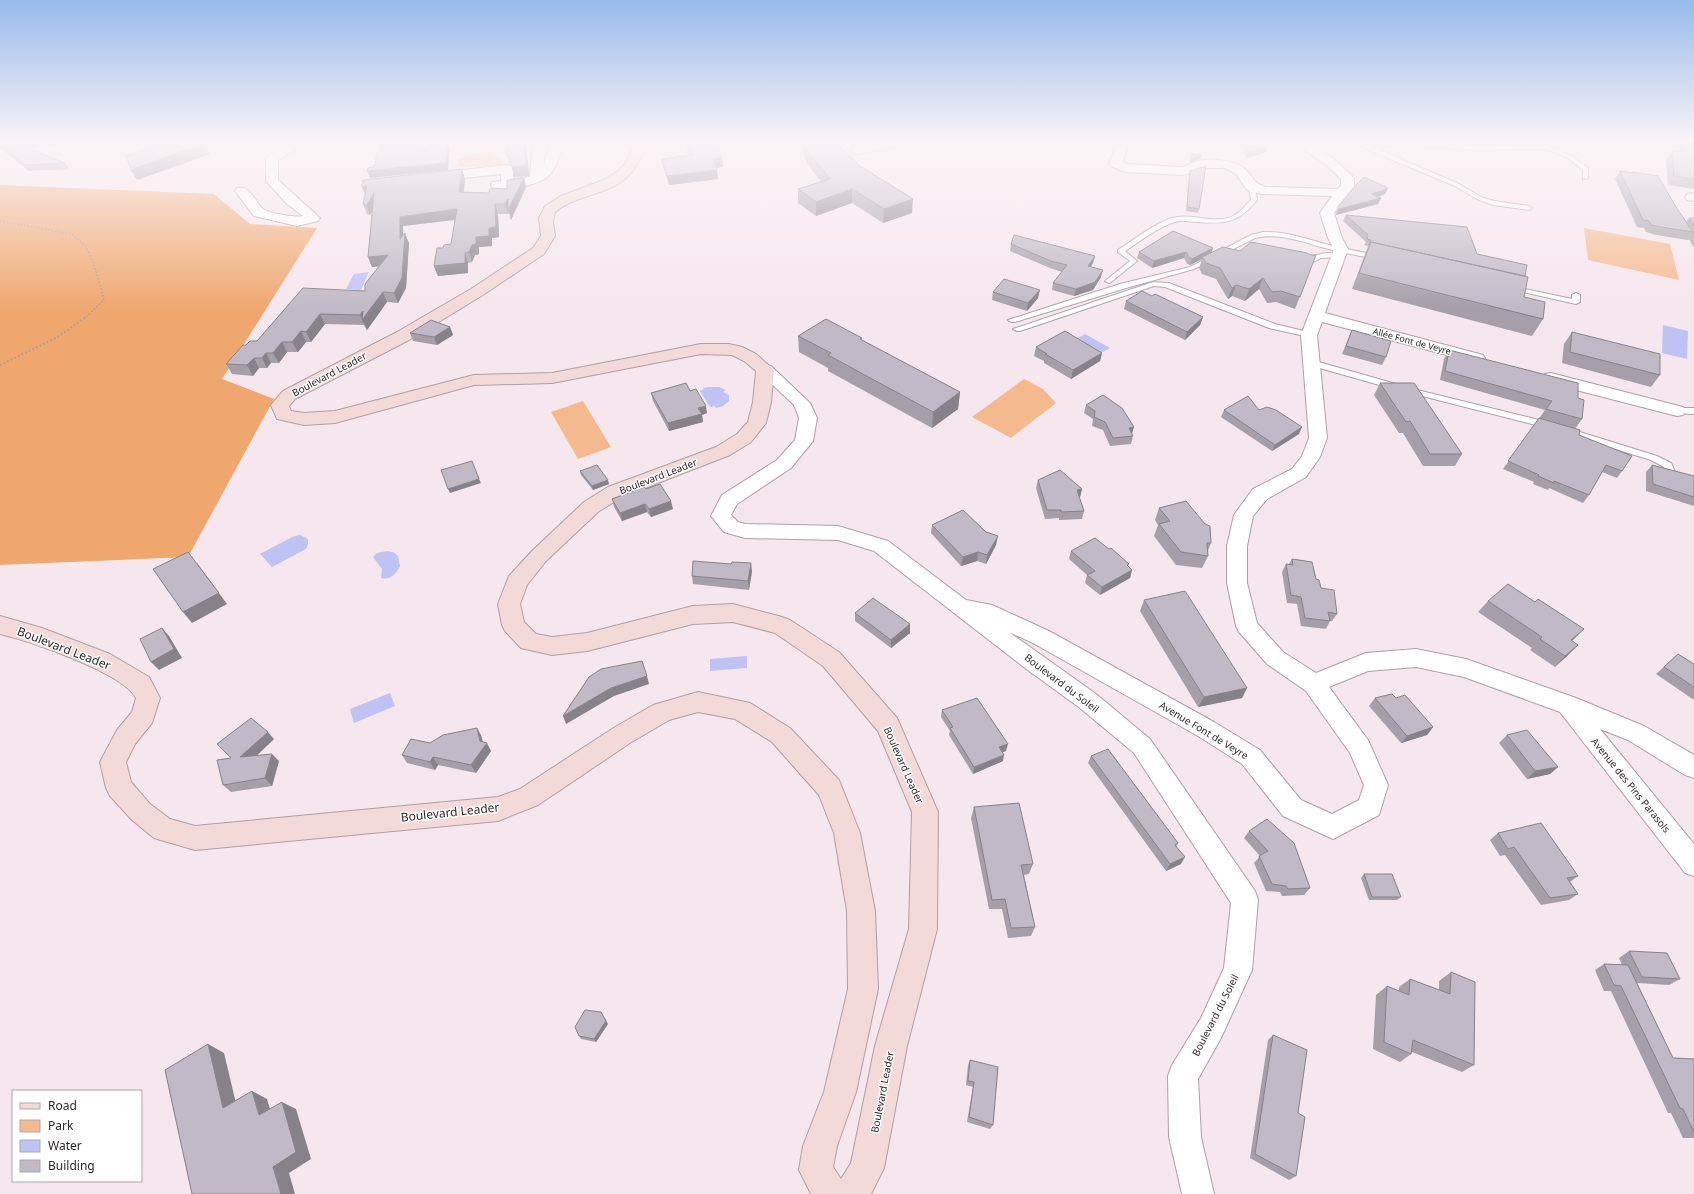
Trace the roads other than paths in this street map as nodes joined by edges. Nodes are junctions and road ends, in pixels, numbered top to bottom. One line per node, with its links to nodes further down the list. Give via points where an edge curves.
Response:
1 (248, 199): 2 (street, via 259,213 297,222 313,218)
2 (290, 199)
3 (568, 199): 20 (street, Boulevard Leader, via 549,210 545,222 548,236 538,251 477,292 403,336 289,394 280,405 284,415 304,419 335,417 474,380 552,378 701,349 722,348 744,352)
4 (1254, 199): 11 (lane, via 1238,216 1226,220 1178,219 1161,226 1120,251 1134,261)
5 (1338, 199): 8 (street, via 1327,213)
6 (1481, 199): 7 (lane)
7 (1528, 208)
8 (1340, 252): 9 (lane); 10 (lane, via 1322,254); 14 (street, Avenue Font de Veyre); 15 (lane, via 1278,233 1263,233 1192,268)
9 (1384, 259)
10 (1307, 263)
11 (1109, 281)
12 (1505, 286): 13 (lane, via 1576,302)
13 (1576, 295)
14 (1317, 316): 17 (street, Avenue Font de Veyre); 19 (street, Allée Font de Veyre)
15 (1012, 320)
16 (1017, 329): 17 (lane, via 1153,284 1166,285 1272,326)
17 (1310, 335): 18 (street, Avenue Font de Veyre)
18 (1312, 363): 24 (lane, via 1558,428 1654,458 1668,465); 27 (street, Avenue Font de Veyre, via 1318,438 1311,457 1299,473 1260,494 1244,515 1237,546 1237,583 1247,626 1275,658)
19 (1494, 363)
20 (765, 370): 25 (street, Boulevard du Soleil, via 801,403 808,418 804,441 784,464 729,500 721,516 731,527 746,531 838,533 881,546); 32 (street, Boulevard Leader, via 762,402 756,423 744,438 723,451 615,492 591,508 539,556 517,582 509,604 513,625 529,642 552,646 587,642 693,615 733,613 782,626 831,659 888,725 925,812 923,930 891,1046 867,1168)
21 (1532, 373): 22 (street)
22 (1677, 411): 23 (lane)
23 (1694, 411)
24 (1672, 474)
25 (963, 607): 27 (street, Avenue Font de Veyre, via 984,611 1041,637 1206,729 1251,757 1292,808 1333,827 1370,807 1376,785 1360,747); 33 (street, Boulevard du Soleil, via 1088,701 1142,746 1245,900 1238,970 1183,1076 1185,1137)
26 (0, 625): 31 (street, Boulevard Leader, via 34,634 102,661 141,684 148,698 143,716 126,737 113,762 118,788 141,812 163,829 195,838 498,809 529,797 662,712 698,702 741,710 782,735 830,788 847,833 861,912 862,989 840,1092 820,1146 816,1170)
27 (1314, 684): 28 (street, via 1366,662 1416,658 1466,668)
28 (1568, 705): 29 (street, via 1636,733); 30 (street, Avenue des Pins Parasols)
29 (1694, 767)
30 (1694, 864)
31 (831, 1194)
32 (852, 1194)
33 (1198, 1194)

